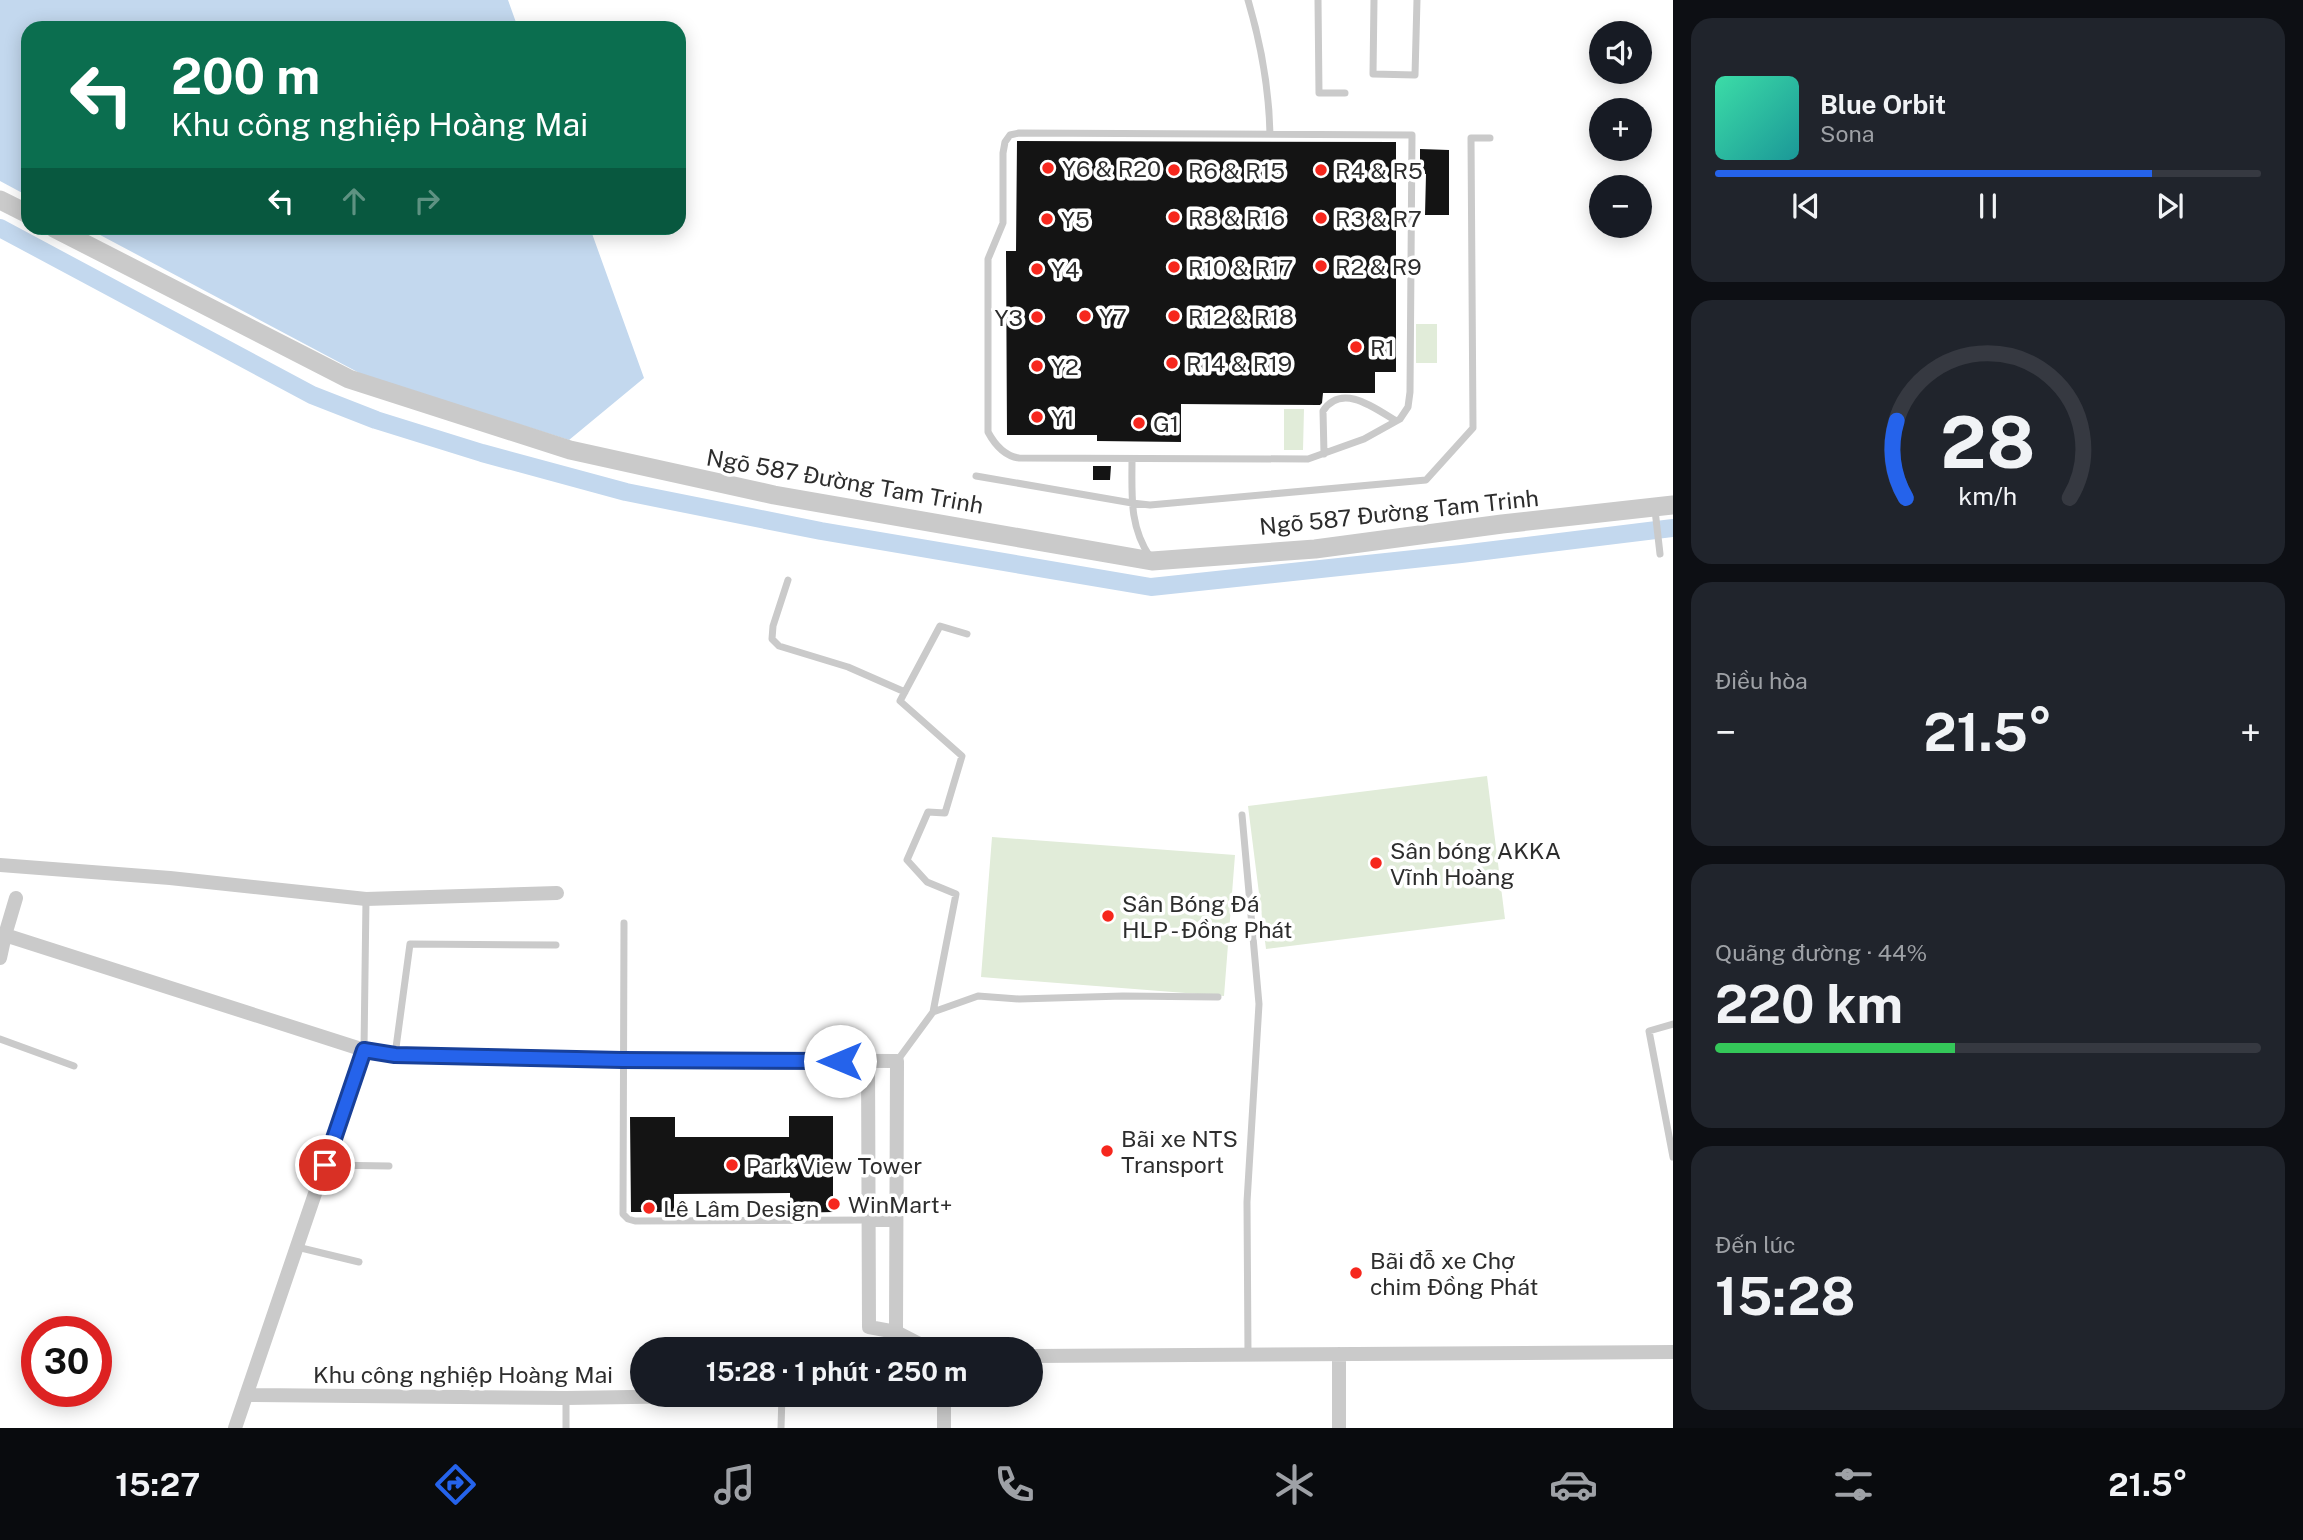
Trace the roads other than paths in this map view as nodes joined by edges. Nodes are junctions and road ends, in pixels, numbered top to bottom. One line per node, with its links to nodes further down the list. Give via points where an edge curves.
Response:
1 (1248, 0): 6 (lane, via 1262,57)
2 (1318, 0): 5 (lane, via 1319,93)
3 (1374, 0): 4 (lane, via 1373,74 1415,75)
4 (1416, 0)
5 (1345, 93)
6 (1270, 134): 11 (lane, via 1412,135 1410,392 1408,407); 13 (lane, via 1019,133 1005,142 1003,223 988,259 988,432 1009,457)
7 (1490, 138): 15 (lane, via 1471,138 1473,428 1426,480)
8 (0, 200): 9 (street)
9 (21, 210)
10 (68, 235): 18 (street, Ngõ 587 Đường Tam Trinh, via 349,379 570,450 762,493)
11 (1396, 421): 12 (lane); 12 (lane, via 1354,398 1334,401 1323,411)
12 (1324, 454): 13 (lane, via 1298,460)
13 (1132, 459): 15 (lane)
14 (976, 476): 15 (lane)
15 (1132, 503): 18 (lane, via 1139,541)
16 (1661, 509): 17 (lane); 18 (street, Ngõ 587 Đường Tam Trinh, via 1315,549)
17 (1660, 554)
18 (1152, 561)
19 (788, 580): 21 (lane, via 773,626 772,639 779,646 848,667)
20 (967, 634): 21 (lane, via 940,626)
21 (905, 692): 32 (lane, via 900,701 962,756 945,813 928,812 907,860 928,882 956,894)
22 (1242, 815): 52 (lane, via 1259,1004 1247,1202)
23 (0, 865): 26 (street)
24 (557, 894): 26 (street)
25 (16, 898): 28 (street)
26 (366, 899): 35 (lane)
27 (624, 923): 37 (lane)
28 (5, 935): 30 (street); 35 (street)
29 (556, 944): 36 (lane, via 410,944)
30 (0, 958)
31 (1217, 997): 32 (lane, via 978,996)
32 (933, 1012): 39 (lane)
33 (1673, 1024): 41 (lane, via 1649,1031)
34 (0, 1039): 40 (lane)
35 (364, 1050): 36 (street); 42 (street)
36 (395, 1055): 37 (street)
37 (622, 1060): 38 (street); 44 (lane, via 622,1209 628,1219)
38 (868, 1061): 39 (street); 44 (street)
39 (897, 1061): 45 (street)
40 (74, 1066)
41 (1673, 1157)
42 (325, 1165): 43 (lane); 46 (street)
43 (389, 1166)
44 (868, 1220): 45 (street); 48 (street, via 869,1327)
45 (896, 1220): 48 (street)
46 (297, 1247): 47 (lane); 54 (street)
47 (359, 1262)
48 (896, 1332): 49 (street)
49 (906, 1337)
50 (1673, 1352): 51 (street)
51 (1339, 1354): 52 (street); 63 (street)
52 (1248, 1355): 53 (street)
53 (1043, 1356)
54 (246, 1395): 56 (street, Khu công nghiệp Hoàng Mai); 59 (street)
55 (630, 1397): 56 (street, Khu công nghiệp Hoàng Mai)
56 (566, 1398): 60 (lane)
57 (782, 1407): 61 (lane)
58 (944, 1407): 62 (street)
59 (235, 1428)
60 (566, 1428)
61 (781, 1428)
62 (944, 1428)
63 (1339, 1428)

